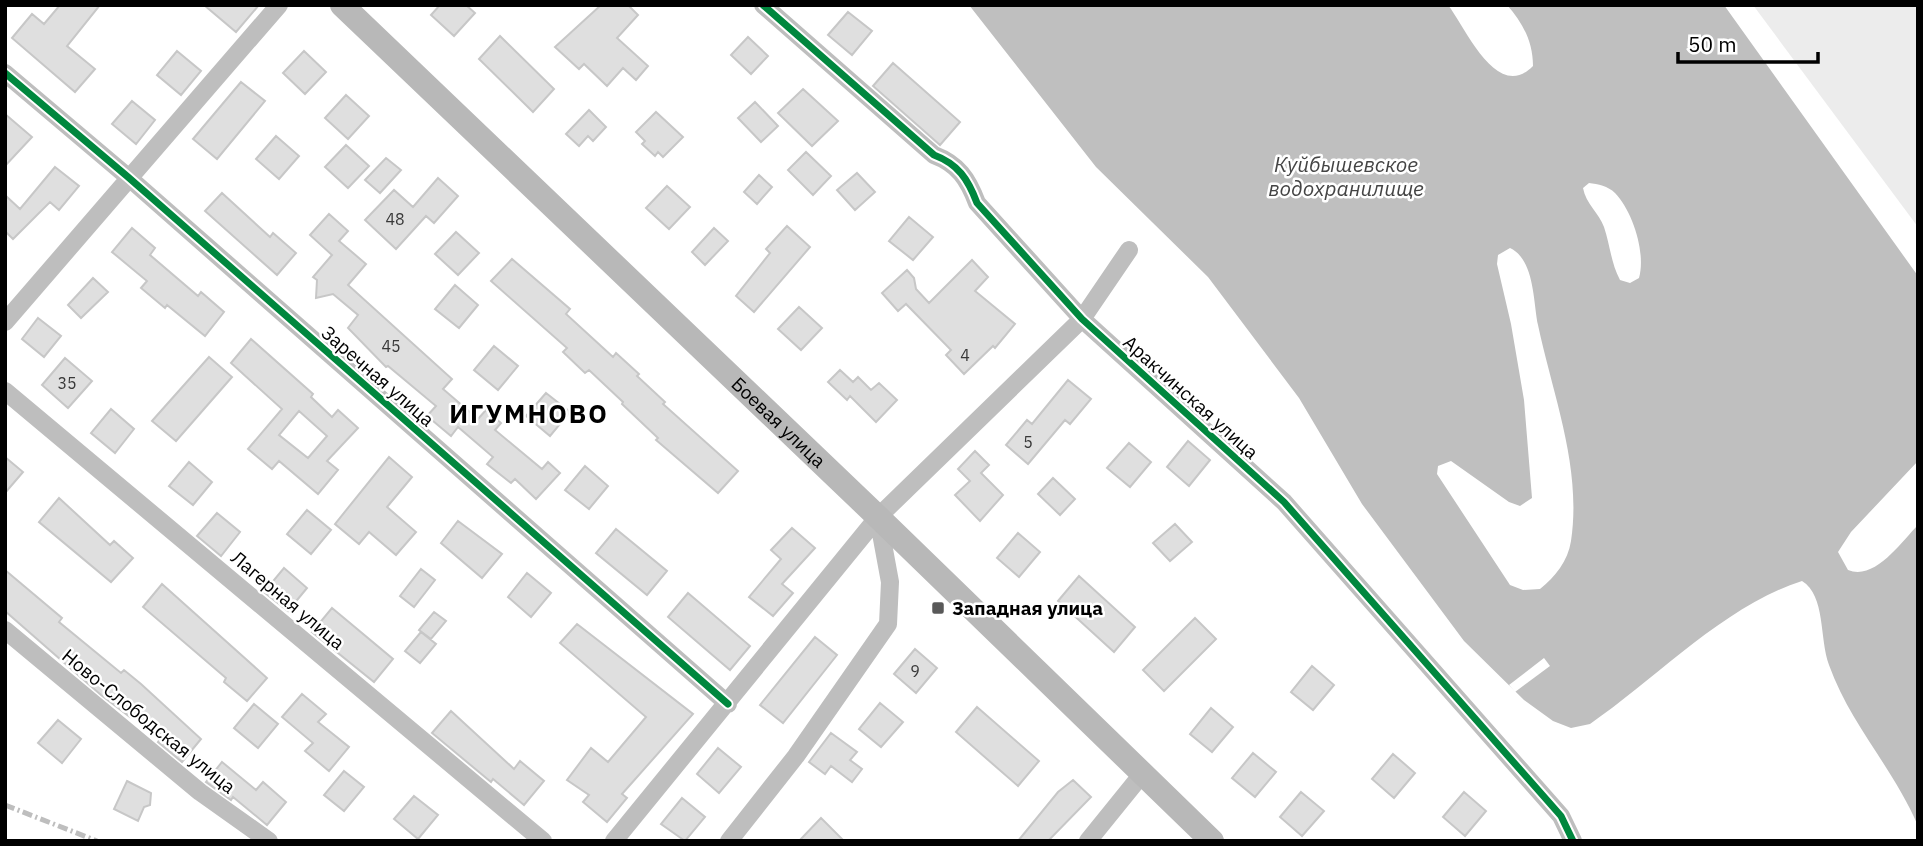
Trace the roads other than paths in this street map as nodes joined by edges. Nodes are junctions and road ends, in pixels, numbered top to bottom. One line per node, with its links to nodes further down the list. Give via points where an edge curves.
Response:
1 (279, 5): 5 (street)
2 (342, 5): 10 (main road, Боевая улица)
3 (764, 5): 7 (street, Аракчинская улица, via 934,155 951,162 969,182 977,203)
4 (5, 73): 5 (street, Заречная улица)
5 (128, 177): 8 (street); 12 (street, Заречная улица)
6 (1129, 250): 7 (street)
7 (1082, 319): 10 (street); 20 (street, Аракчинская улица, via 1284,502 1561,816)
8 (5, 322)
9 (5, 391): 15 (street, Лагерная улица)
10 (878, 517): 12 (street); 13 (main road, Боевая улица); 17 (street, via 890,582 888,624 796,756)
11 (5, 630): 14 (street, Ново-Слободская улица, via 200,792)
12 (728, 705): 16 (street)
13 (1143, 773): 18 (street); 19 (main road, Боевая улица)
14 (270, 841)
15 (543, 841)
16 (614, 841)
17 (729, 841)
18 (1088, 841)
19 (1212, 841)
20 (1573, 841)

